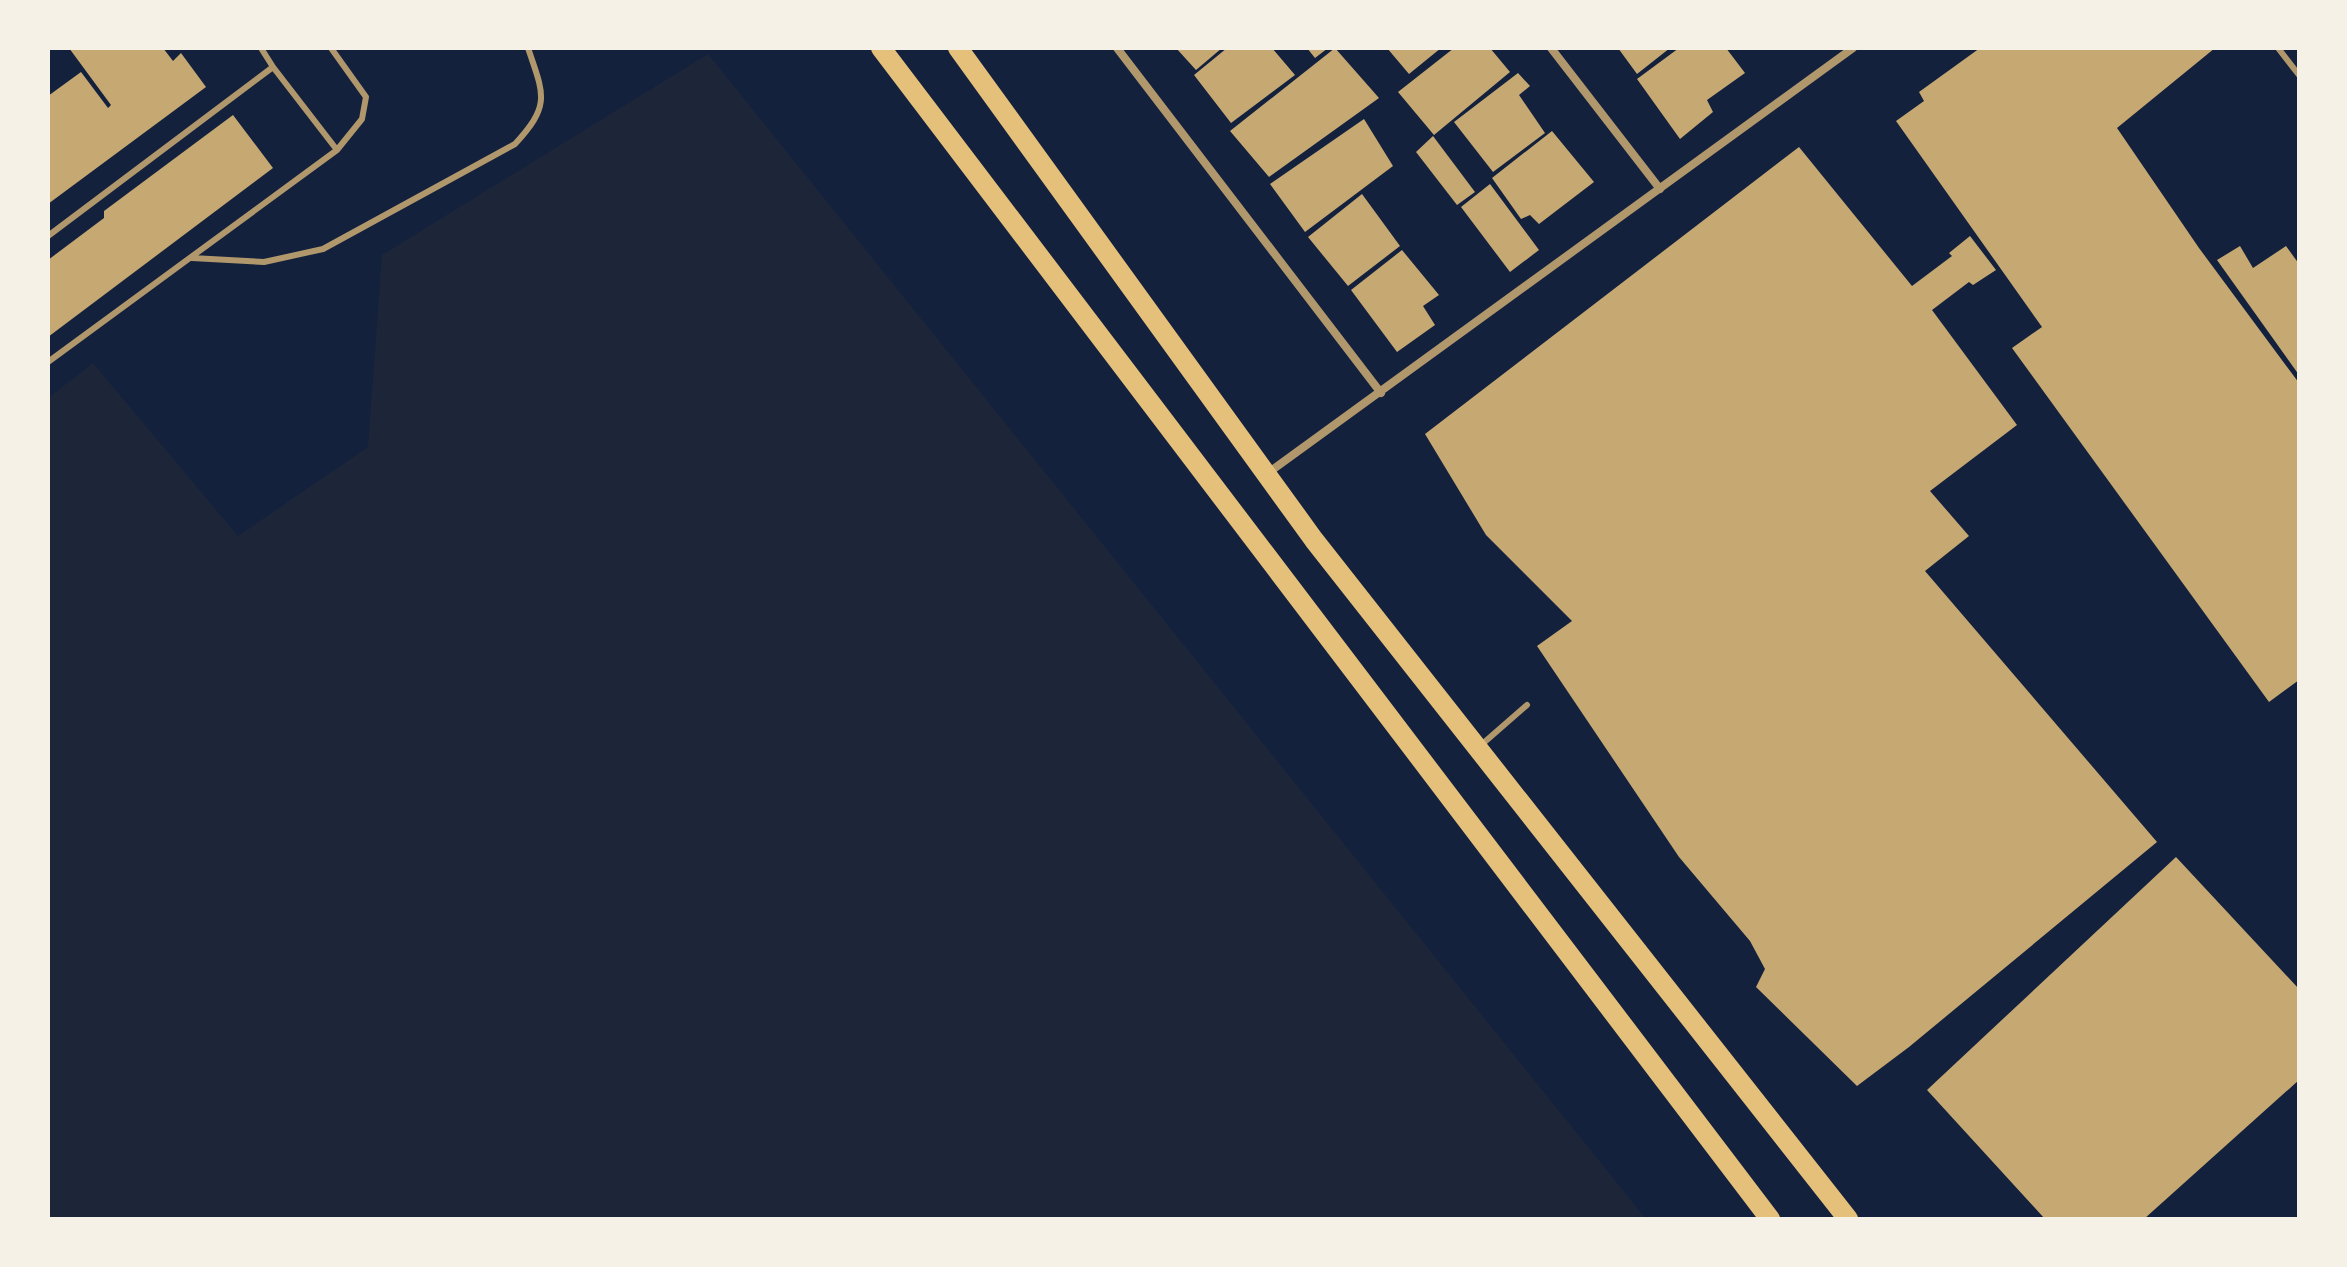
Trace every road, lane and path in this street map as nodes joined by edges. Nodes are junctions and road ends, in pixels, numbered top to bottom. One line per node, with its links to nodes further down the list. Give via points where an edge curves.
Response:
1 (261, 48): 10 (lane)
2 (331, 48): 12 (lane, via 366,97 362,119)
3 (528, 48): 15 (lane, via 543,92 534,123 515,144 323,249 264,262)
4 (881, 48): 21 (main road)
5 (958, 48): 18 (main road)
6 (1117, 48): 17 (street)
7 (1551, 48): 13 (street)
8 (1853, 48): 13 (street)
9 (2278, 48): 11 (lane)
10 (273, 67): 12 (lane); 14 (lane)
11 (2299, 75)
12 (337, 150): 15 (lane)
13 (1660, 189): 17 (street)
14 (48, 236)
15 (192, 258): 16 (lane)
16 (48, 362)
17 (1381, 393): 18 (street)
18 (1266, 475): 20 (main road)
19 (1527, 705): 20 (lane)
20 (1477, 749): 22 (main road)
21 (1770, 1219)
22 (1848, 1219)

